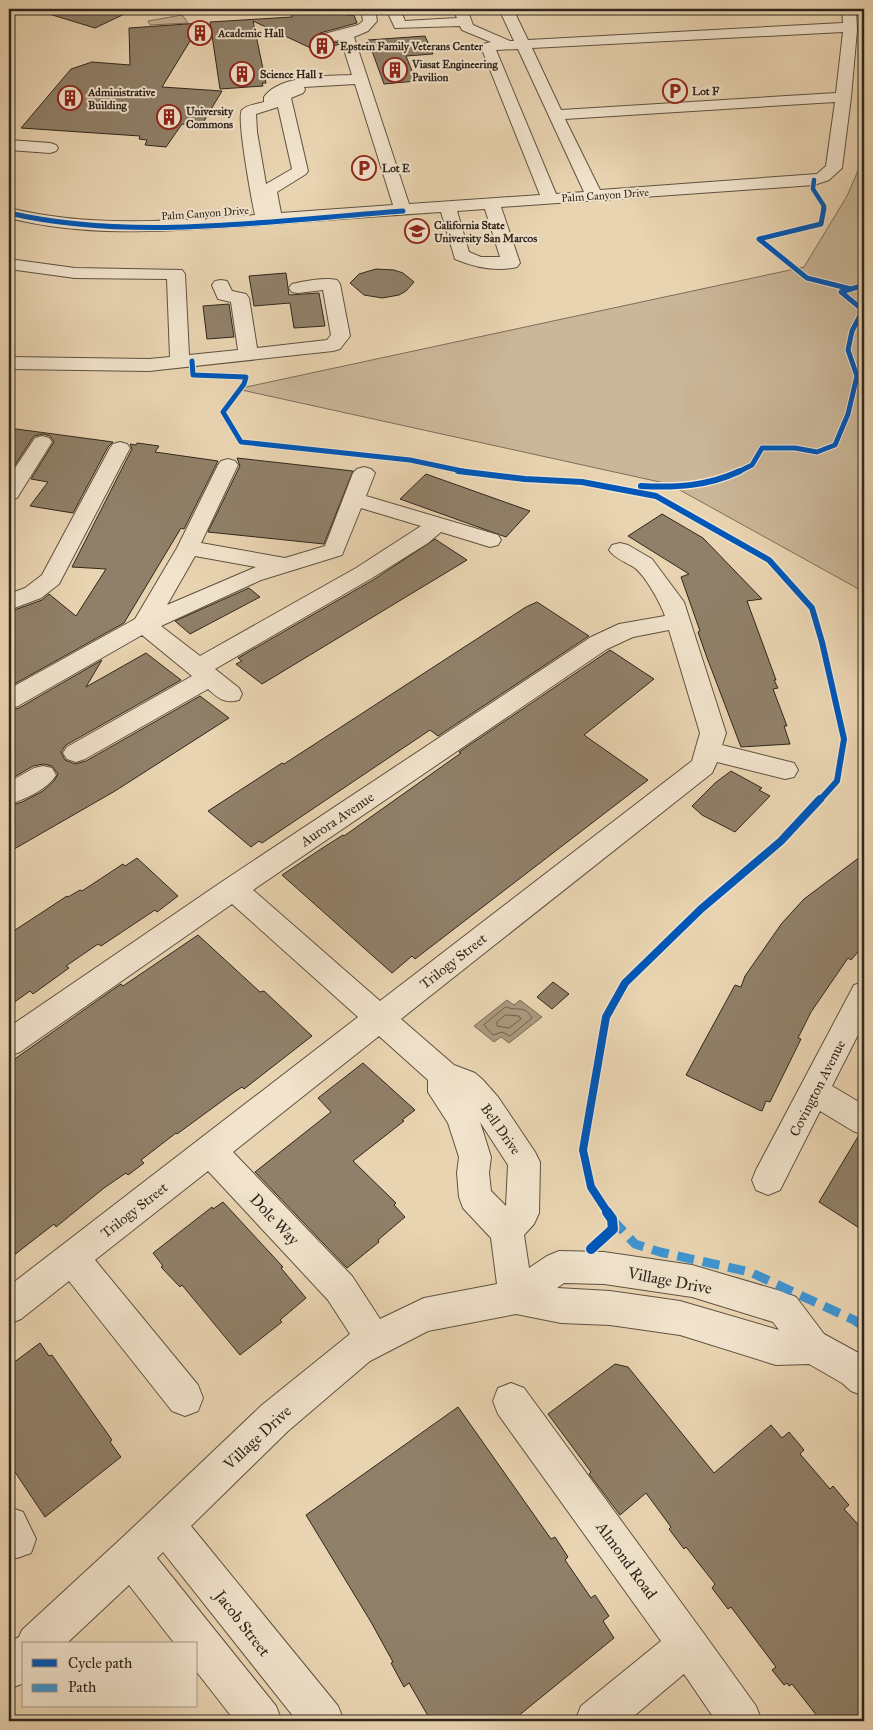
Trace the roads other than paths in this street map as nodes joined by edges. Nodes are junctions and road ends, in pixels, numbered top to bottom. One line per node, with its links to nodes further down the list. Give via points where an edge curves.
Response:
1 (368, 9): 10 (street, via 369,24)
2 (394, 9): 7 (street, via 400,25)
3 (428, 9): 7 (street)
4 (506, 9): 9 (street)
5 (849, 9): 8 (street)
6 (467, 20): 7 (street); 9 (street, via 489,32); 12 (street)
7 (435, 23)
8 (850, 27): 12 (street); 14 (street)
9 (515, 28): 12 (street)
10 (346, 34): 11 (street); 13 (street)
11 (326, 38)
12 (515, 45): 15 (street); 19 (street, via 488,47)
13 (362, 82): 22 (street); 24 (street, via 295,90 283,97 300,171 268,190); 24 (street, via 293,85 276,92 271,97 272,104 248,112 249,132)
14 (844, 97): 15 (street); 18 (street, Palm Canyon Drive, via 834,168 823,177)
15 (556, 115): 18 (street)
16 (9, 145): 17 (street)
17 (50, 148)
18 (594, 196): 19 (street, Palm Canyon Drive)
19 (550, 199): 20 (street, Palm Canyon Drive)
20 (492, 204): 21 (street, Palm Canyon Drive); 21 (street, via 512,263 478,262 462,254)
21 (448, 207): 22 (street, Palm Canyon Drive)
22 (403, 211): 24 (street, Palm Canyon Drive)
23 (9, 213): 24 (street, Palm Canyon Drive, via 33,220 110,228)
24 (269, 220)
25 (9, 264): 29 (street, via 75,273 176,274)
26 (221, 285): 28 (street, via 224,295 240,298)
27 (298, 288): 28 (street, via 331,284 341,336 333,345)
28 (248, 354): 29 (street)
29 (180, 362): 30 (street, via 149,365)
30 (9, 363)
31 (42, 442): 35 (street)
32 (120, 448): 42 (street, via 50,579 33,593)
33 (228, 465): 39 (street)
34 (364, 473): 36 (street)
35 (9, 493)
36 (354, 499): 37 (street); 41 (street, via 334,550)
37 (436, 525): 38 (street); 45 (street)
38 (490, 540)
39 (188, 548): 41 (street); 44 (street)
40 (620, 550): 43 (street, Trilogy Street, via 644,564 672,602)
41 (286, 565): 44 (street, via 253,575)
42 (9, 603)
43 (678, 621): 48 (street, Trilogy Street, via 713,732); 53 (street, Aurora Avenue, via 627,630 599,643)
44 (144, 624): 45 (street); 47 (street)
45 (204, 672): 46 (street); 49 (street)
46 (230, 694)
47 (9, 700)
48 (707, 750): 50 (street); 55 (street, Trilogy Street, via 703,766)
49 (76, 753)
50 (785, 770)
51 (43, 775): 52 (street)
52 (9, 794)
53 (233, 889): 55 (street, Bell Drive); 56 (street, Aurora Avenue)
54 (864, 994): 58 (street, Covington Avenue)
55 (380, 1018): 57 (street, Bell Drive); 61 (street, Trilogy Street)
56 (9, 1043)
57 (443, 1074): 60 (street, Bell Drive, via 464,1082 487,1107); 62 (street, Bell Drive, via 444,1092 462,1117)
58 (815, 1092): 59 (street); 63 (street, Covington Avenue)
59 (864, 1121)
60 (511, 1144): 62 (street); 64 (street, Bell Drive, via 524,1162 522,1213)
61 (210, 1150): 65 (street, Trilogy Street); 68 (street, Dole Way, via 340,1288)
62 (475, 1157): 64 (street, Bell Drive, via 476,1197)
63 (768, 1180)
64 (508, 1231): 66 (street)
65 (72, 1258): 67 (street, Trilogy Street); 70 (street)
66 (516, 1297): 68 (street, Village Drive, via 424,1315); 69 (street, Village Drive, via 561,1306 610,1308 680,1318 776,1348 812,1346)
67 (9, 1307)
68 (374, 1341): 72 (street, Village Drive, via 357,1350 275,1418)
69 (864, 1378)
70 (185, 1398)
71 (511, 1401): 75 (street, Almond Road)
72 (165, 1524): 73 (street, Village Drive); 79 (street, Jacob Street)
73 (131, 1556): 74 (street, Village Drive); 78 (street)
74 (38, 1642)
75 (688, 1645): 80 (street); 81 (street, Almond Road)
76 (22, 1657): 77 (street)
77 (9, 1669)
78 (261, 1721)
79 (324, 1721)
80 (596, 1721)
81 (741, 1721)

